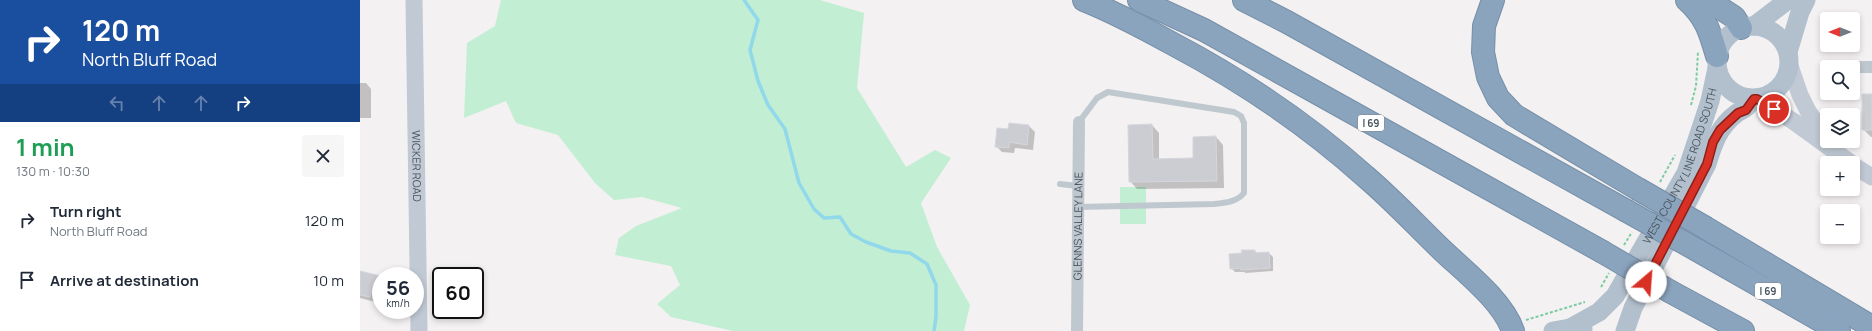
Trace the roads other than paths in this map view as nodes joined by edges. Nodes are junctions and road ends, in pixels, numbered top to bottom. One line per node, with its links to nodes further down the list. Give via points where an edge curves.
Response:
1 (414, 0): 28 (street, WICKER ROAD)
2 (1084, 0): 30 (highway, via 1210,63 1258,92 1326,142 1367,177 1485,292 1504,314)
3 (1139, 0): 32 (highway, I 69, bridge, via 1204,30)
4 (1244, 0): 33 (highway, I 69, bridge)
5 (1493, 0): 26 (highway, bridge, via 1484,26 1483,52 1488,77 1498,98 1514,115)
6 (1687, 0): 12 (highway, via 1699,10 1707,24)
7 (1710, 0): 10 (highway)
8 (1788, 0): 10 (main road)
9 (1806, 0): 11 (main road, via 1800,12)
10 (1747, 27): 11 (main road, via 1765,28 1775,33 1783,41); 12 (main road, via 1730,34 1722,44)
11 (1789, 57): 15 (main road, via 1788,73 1783,83 1776,91); 17 (street, via 1800,95)
12 (1717, 62): 15 (main road, via 1720,78 1726,87 1743,98); 27 (main road, WEST COUNTY LINE ROAD SOUTH, via 1710,101 1686,173 1615,296 1599,312)
13 (1860, 67): 14 (street)
14 (1872, 67)
15 (1755, 99): 18 (street); 31 (main road, WEST COUNTY LINE ROAD SOUTH, via 1716,136 1707,164 1633,308)
16 (1079, 122): 24 (street, GLENNS VALLEY LANE); 25 (lane, via 1097,98 1108,92 1234,112 1241,116 1244,123 1244,193 1236,200 1214,204)
17 (1820, 129)
18 (1820, 138)
19 (1834, 148): 20 (street)
20 (1843, 156)
21 (1860, 169): 22 (street)
22 (1872, 177)
23 (1060, 184): 24 (lane)
24 (1078, 186): 25 (street, GLENNS VALLEY LANE)
25 (1078, 207): 29 (street, GLENNS VALLEY LANE)
26 (1872, 327)
27 (1570, 330)
28 (419, 331)
29 (1077, 331)
30 (1513, 331)
31 (1625, 331)
32 (1743, 331)
33 (1839, 331)

